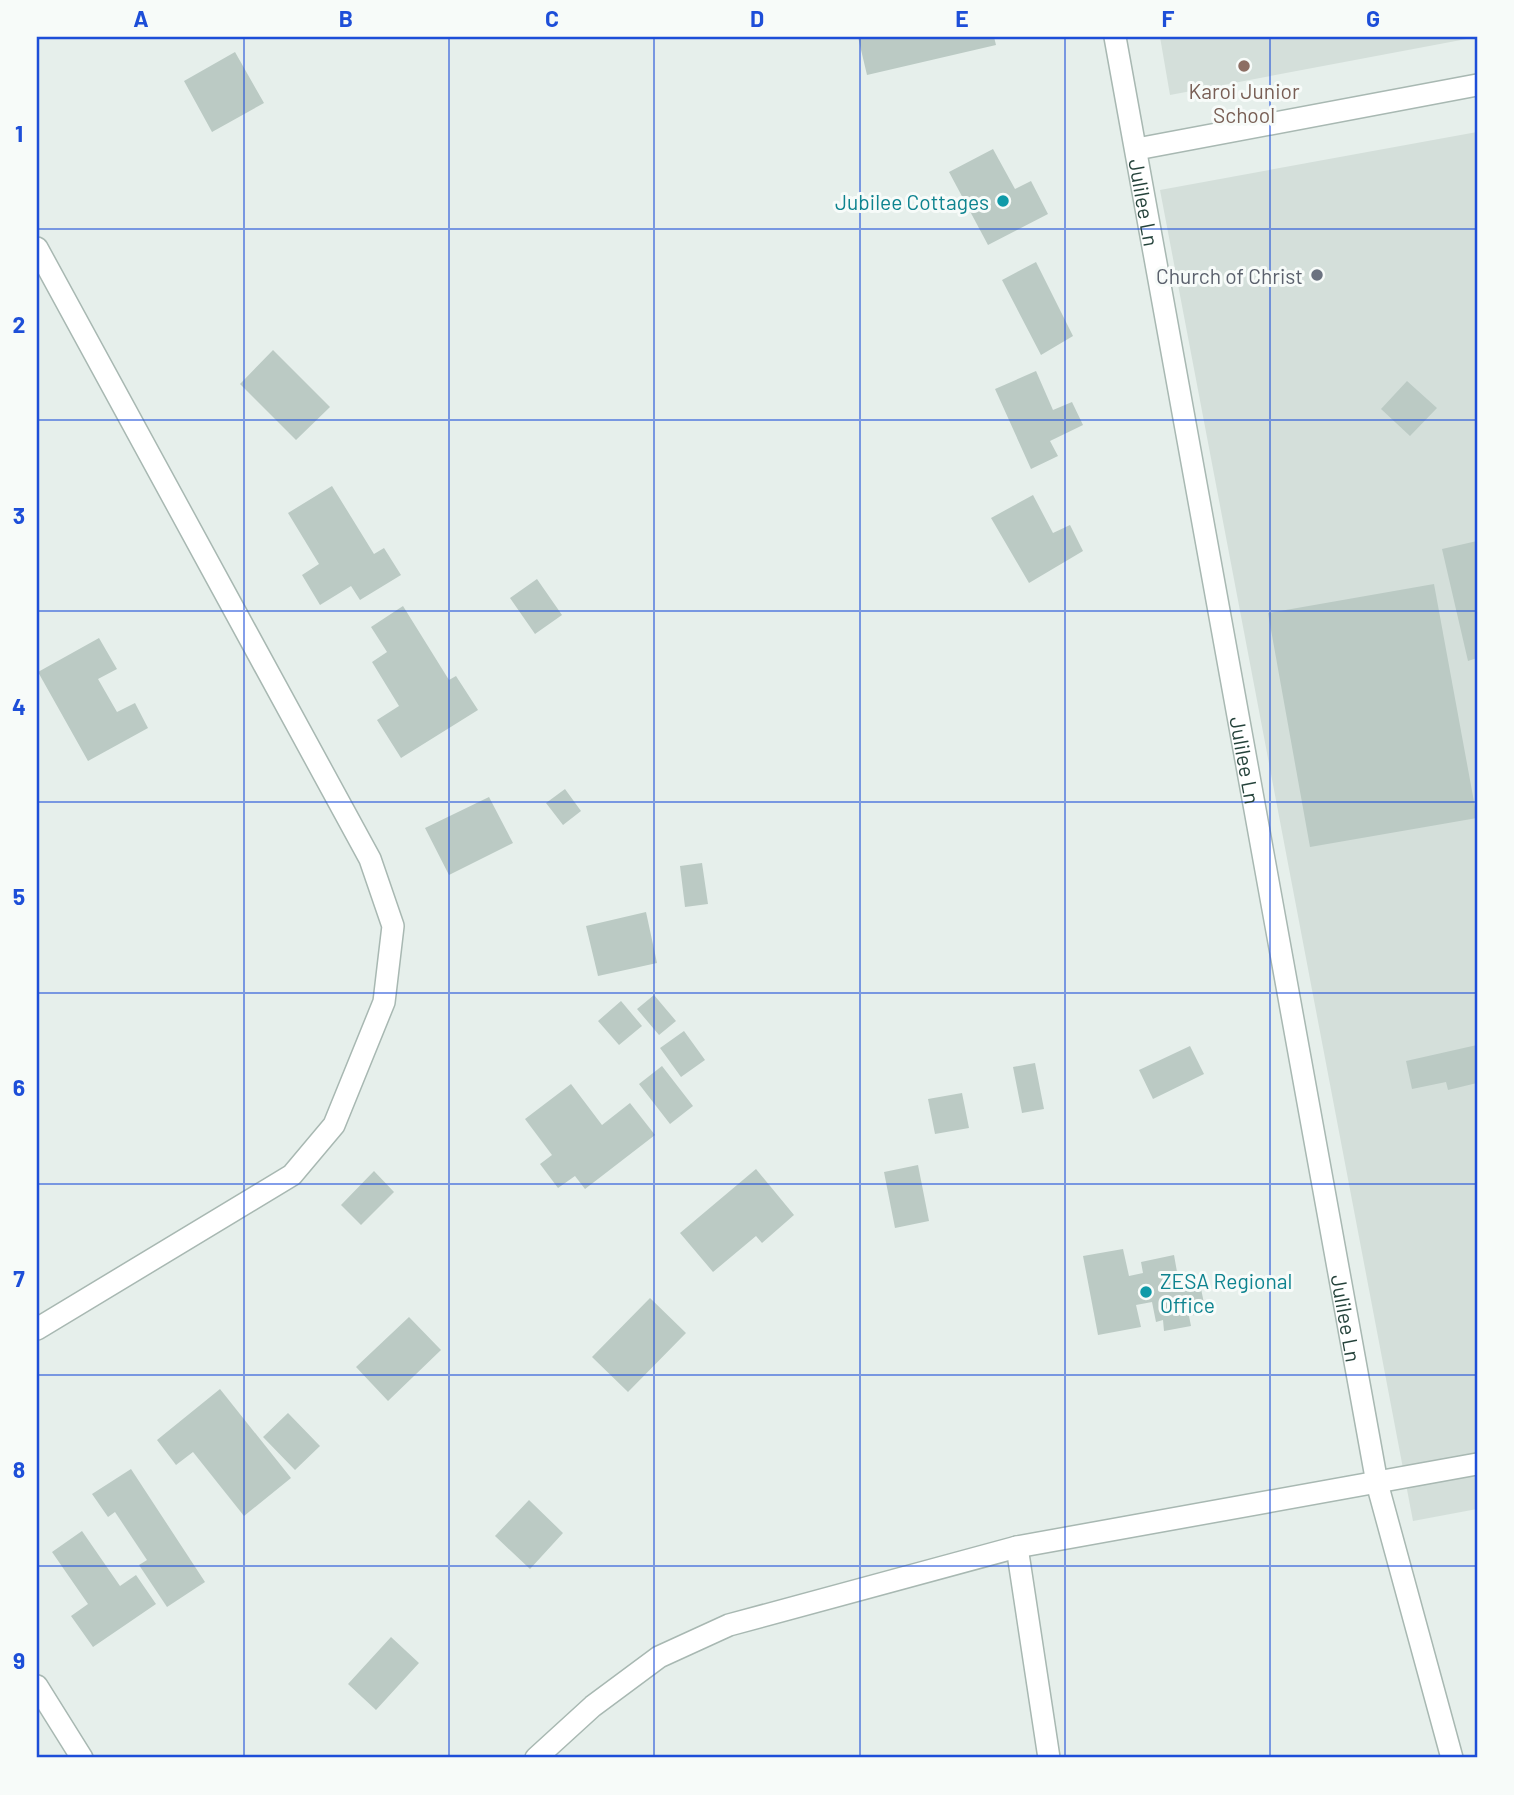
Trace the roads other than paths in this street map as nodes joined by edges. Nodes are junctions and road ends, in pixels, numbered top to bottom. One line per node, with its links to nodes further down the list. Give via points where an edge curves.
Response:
1 (1115, 37): 3 (street, Julilee Ln)
2 (1477, 85): 3 (street)
3 (1137, 149): 7 (street, Julilee Ln)
4 (37, 248): 5 (street, via 370,859 393,926 384,1002 334,1125 292,1175)
5 (37, 1329)
6 (1477, 1464): 7 (street)
7 (1377, 1483): 8 (street); 13 (street, Julilee Ln)
8 (1017, 1547): 11 (street, via 729,1625 659,1657 593,1706); 12 (street)
9 (37, 1686): 10 (street)
10 (82, 1758)
11 (536, 1758)
12 (1049, 1758)
13 (1452, 1758)

